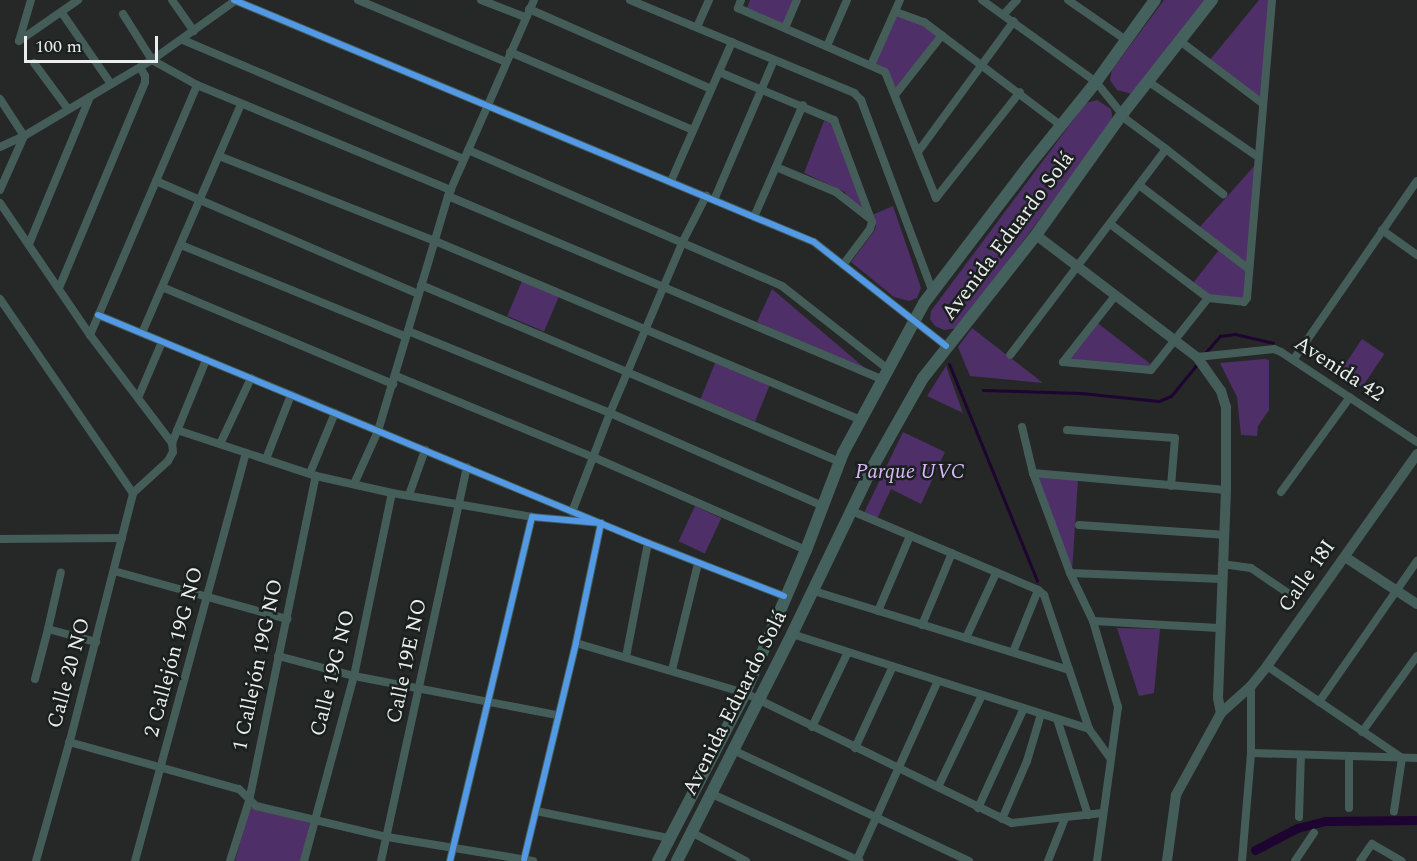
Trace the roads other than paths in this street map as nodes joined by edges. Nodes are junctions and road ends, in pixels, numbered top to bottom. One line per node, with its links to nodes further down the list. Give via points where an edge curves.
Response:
1 (31, 0): 20 (street, via 19,41)
2 (78, 0): 20 (street)
3 (172, 0): 29 (street)
4 (235, 0): 29 (street); 58 (street)
5 (358, 0): 39 (street)
6 (481, 0): 25 (street)
7 (534, 0): 21 (street)
8 (630, 0): 27 (street)
9 (709, 0): 27 (street)
10 (741, 0): 28 (street, via 738,8)
11 (797, 0): 28 (street)
12 (847, 0): 35 (street)
13 (900, 0): 22 (street)
14 (982, 0): 24 (street)
15 (1017, 0): 24 (street)
16 (1068, 0): 32 (street)
17 (1212, 0): 33 (main road, Avenida Eduardo Solá)
18 (1272, 0): 55 (street)
19 (1152, 1): 32 (main road, Avenida Eduardo Solá)
20 (65, 6): 47 (street)
21 (529, 9): 25 (street); 49 (street)
22 (896, 12): 30 (street, via 920,20); 42 (street)
23 (123, 14): 37 (street)
24 (1004, 14): 26 (street)
25 (525, 17): 36 (street)
26 (1014, 21): 41 (street); 45 (street)
27 (697, 27): 34 (street)
28 (785, 28): 35 (street)
29 (194, 31): 31 (street)
30 (942, 35): 41 (street); 52 (street)
31 (183, 40): 37 (street); 67 (street)
32 (1126, 40): 45 (main road, Avenida Eduardo Solá)
33 (1180, 41): 46 (main road, Avenida Eduardo Solá); 55 (street)
34 (732, 42): 38 (street); 44 (street)
35 (827, 46): 42 (street)
36 (510, 52): 39 (street); 62 (street)
37 (152, 60): 43 (street); 48 (street)
38 (774, 60): 50 (street); 98 (street, via 854,93 861,100)
39 (506, 62): 58 (street)
40 (34, 63): 59 (street)
41 (981, 64): 51 (street); 66 (street)
42 (871, 65): 52 (street, via 885,72)
43 (140, 67): 47 (street); 96 (street, via 145,82)
44 (718, 72): 49 (street); 50 (street)
45 (1096, 82): 60 (street); 61 (main road, Avenida Eduardo Solá)
46 (1149, 82): 60 (main road, Avenida Eduardo Solá); 69 (street)
47 (111, 84): 53 (street)
48 (197, 85): 56 (street); 71 (street)
49 (711, 89): 62 (street)
50 (761, 90): 57 (street); 78 (street)
51 (1020, 92): 61 (street); 66 (street, via 937,198)
52 (895, 94): 66 (street)
53 (90, 98): 59 (street); 88 (street)
54 (0, 99): 63 (street)
55 (1262, 103): 69 (street)
56 (241, 104): 68 (street); 76 (street)
57 (803, 105): 70 (street); 82 (street, via 834,120)
58 (486, 107): 67 (street); 72 (street)
59 (68, 109): 63 (street)
60 (1123, 112): 65 (street, via 1127,120); 85 (main road, Avenida Eduardo Solá)
61 (1060, 125): 98 (main road, Avenida Eduardo Solá)
62 (693, 130): 72 (street)
63 (24, 136): 64 (street); 75 (street)
64 (0, 147)
65 (1166, 149): 74 (street); 77 (street)
66 (918, 152)
67 (466, 154): 76 (street); 86 (street)
68 (219, 156): 79 (street); 87 (street)
69 (1258, 157): 93 (street)
70 (776, 167): 81 (street); 82 (street, via 836,192)
71 (156, 181): 79 (street); 102 (street)
72 (670, 181): 78 (street)
73 (1417, 181): 84 (street)
74 (1139, 185): 83 (street); 93 (street)
75 (0, 190)
76 (449, 193): 87 (street); 94 (street)
77 (1223, 194)
78 (710, 198): 81 (street); 86 (street)
79 (200, 201): 89 (street); 97 (street)
80 (0, 203): 88 (street)
81 (754, 217): 91 (street, via 814,242)
82 (869, 218): 91 (street, via 870,229)
83 (1110, 224): 92 (street); 100 (street)
84 (1382, 230): 90 (street); 113 (street)
85 (1035, 235): 92 (street); 110 (main road, Avenida Eduardo Solá)
86 (683, 241): 94 (street); 116 (street, via 782,286)
87 (435, 242): 97 (street); 104 (street)
88 (29, 244): 96 (street)
89 (181, 245): 95 (street); 106 (street)
90 (1417, 255)
91 (843, 265): 103 (street)
92 (1077, 267): 99 (street); 111 (street)
93 (1249, 269): 100 (street, via 1247,300)
94 (665, 286): 104 (street); 116 (street)
95 (162, 287): 105 (street); 118 (street)
96 (59, 288): 107 (street)
97 (420, 290): 106 (street); 115 (street)
98 (932, 290): 103 (main road, Avenida Eduardo Solá)
99 (1114, 296): 108 (street); 108 (street, via 1064,362 1151,370)
100 (1208, 298): 108 (street)
101 (0, 300): 145 (street)
102 (98, 315): 105 (street); 107 (street)
103 (916, 321): 110 (street); 116 (main road, Avenida Eduardo Solá)
104 (647, 331): 115 (street); 124 (street)
105 (142, 333): 109 (street)
106 (407, 334): 118 (street); 123 (street)
107 (90, 335): 121 (street)
108 (1175, 340): 112 (street)
109 (162, 342): 114 (street); 121 (street)
110 (946, 346): 150 (main road, Avenida Eduardo Solá, via 872,468)
111 (1010, 355)
112 (1197, 357): 113 (street, Avenida 42, via 1274,349); 143 (street, via 1221,391 1226,407)
113 (1294, 359): 120 (street, Avenida 42)
114 (206, 360): 117 (street); 126 (street)
115 (627, 372): 123 (street); 137 (street)
116 (885, 374): 124 (main road, Avenida Eduardo Solá)
117 (251, 378): 119 (street); 131 (street)
118 (394, 380): 128 (street); 135 (street)
119 (291, 395): 122 (street); 136 (street)
120 (1350, 397): 129 (street, Avenida 42); 144 (street)
121 (138, 398): 130 (street)
122 (335, 413): 128 (street); 140 (street, 1 Callejón 19G NO)
123 (610, 414): 135 (street); 149 (street)
124 (860, 420): 137 (main road, Avenida Eduardo Solá)
125 (1022, 427): 139 (street)
126 (177, 430): 130 (street); 131 (street)
127 (1067, 430): 142 (street, via 1175,438)
128 (378, 431): 132 (street); 141 (street)
129 (1417, 442)
130 (172, 443): 145 (street, via 168,462)
131 (220, 444): 133 (street)
132 (425, 450): 138 (street); 147 (street)
133 (246, 453): 136 (street); 176 (street, 2 Callejón 19G NO)
134 (1417, 454): 162 (street, Calle 18I)
135 (593, 457): 151 (street); 160 (street)
136 (266, 459): 140 (street)
137 (840, 462): 149 (main road, Avenida Eduardo Solá)
138 (467, 467): 148 (street, Calle 19E NO); 151 (street)
139 (1033, 473): 142 (street); 169 (street)
140 (313, 474): 141 (street); 179 (street, 1 Callejón 19G NO)
141 (354, 484): 146 (street)
142 (1171, 486): 143 (street)
143 (1226, 490): 155 (street)
144 (1281, 492)
145 (133, 493): 157 (street, Calle 20 NO)
146 (392, 493): 147 (street); 197 (street, Calle 19G NO)
147 (409, 495): 148 (street)
148 (459, 505): 152 (street); 201 (street, Calle 19E NO)
149 (823, 506): 160 (main road, Avenida Eduardo Solá)
150 (852, 511): 156 (street); 173 (main road, Avenida Eduardo Solá)
151 (572, 512): 153 (street)
152 (532, 517): 153 (street); 205 (street)
153 (601, 523): 159 (street); 187 (street)
154 (1078, 525): 155 (street)
155 (1224, 535): 165 (street)
156 (910, 536): 161 (street); 178 (street)
157 (123, 538): 158 (street); 166 (street, Calle 20 NO)
158 (0, 539)
159 (648, 543): 164 (street); 192 (street)
160 (806, 550): 174 (main road, Avenida Eduardo Solá)
161 (952, 554): 168 (street); 181 (street)
162 (1345, 557): 172 (street); 194 (street, Calle 18I)
163 (1417, 561): 172 (street)
164 (698, 563): 174 (street); 195 (street)
165 (1222, 564): 170 (street); 175 (street, via 1251,568)
166 (114, 571): 176 (street); 186 (street, Calle 20 NO)
167 (61, 572): 183 (street)
168 (996, 573): 171 (street); 185 (street)
169 (1070, 573): 170 (street); 180 (street)
170 (1221, 579): 182 (street)
171 (1038, 590): 189 (street); 196 (street, via 1048,601)
172 (1396, 590): 177 (street); 206 (street)
173 (814, 591): 178 (street); 184 (main road, Avenida Eduardo Solá)
174 (784, 596): 202 (main road, Avenida Eduardo Solá)
175 (1292, 596)
176 (207, 598): 179 (street); 225 (street, 2 Callejón 19G NO)
177 (1417, 604)
178 (878, 611): 181 (street)
179 (286, 619): 190 (street, 1 Callejón 19G NO)
180 (1093, 621): 182 (street); 223 (street, via 1118,707)
181 (922, 625): 185 (street)
182 (1219, 628): 208 (street)
183 (48, 629): 186 (street); 198 (street)
184 (792, 634): 188 (street); 204 (main road, Avenida Eduardo Solá)
185 (966, 638): 189 (street)
186 (96, 642): 215 (street, Calle 20 NO)
187 (576, 643): 192 (street); 210 (street)
188 (848, 652): 193 (street); 212 (street)
189 (1013, 652): 196 (street)
190 (278, 656): 197 (street); 228 (street, 1 Callejón 19G NO)
191 (1417, 656): 214 (street)
192 (626, 657): 195 (street)
193 (893, 666): 199 (street); 216 (street)
194 (1268, 666): 200 (street, Calle 18I); 206 (street)
195 (672, 670): 202 (street)
196 (1069, 670): 213 (street)
197 (354, 676): 201 (street); 239 (street, Calle 19G NO)
198 (35, 679)
199 (938, 681): 203 (street); 224 (street)
200 (1251, 686): 208 (street, Calle 18I); 218 (street)
201 (420, 689): 205 (street); 242 (street, Calle 19E NO)
202 (745, 693): 204 (street); 243 (main road, Avenida Eduardo Solá)
203 (982, 695): 207 (street); 226 (street)
204 (759, 701): 212 (street); 217 (main road, Avenida Eduardo Solá)
205 (488, 702): 210 (street); 244 (street)
206 (1319, 702): 214 (street)
207 (1024, 708): 209 (street); 229 (street)
208 (1221, 712): 260 (street, via 1176,795)
209 (1041, 714): 211 (street); 238 (street, via 1027,761)
210 (557, 715): 232 (street)
211 (1057, 719): 213 (street); 234 (street)
212 (812, 727): 216 (street)
213 (1089, 729): 223 (street)
214 (1362, 732): 222 (street)
215 (69, 742): 225 (street); 248 (street, Calle 20 NO)
216 (855, 748): 224 (street)
217 (733, 750): 227 (main road, Avenida Eduardo Solá); 235 (street)
218 (1251, 753): 219 (street); 261 (street)
219 (1301, 755): 220 (street); 236 (street)
220 (1349, 756): 222 (street); 230 (street)
221 (1416, 757): 222 (street)
222 (1402, 758): 231 (street)
223 (1111, 759): 233 (street)
224 (898, 768): 226 (street); 235 (street)
225 (161, 769): 228 (street, via 239,789); 249 (street, 2 Callejón 19G NO)
226 (938, 787): 229 (street)
227 (712, 794): 240 (main road, Avenida Eduardo Solá); 247 (street)
228 (249, 801): 239 (street); 250 (street, 1 Callejón 19G NO)
229 (978, 808): 238 (street)
230 (1349, 808)
231 (1394, 811)
232 (536, 812): 243 (street); 246 (street)
233 (1102, 813): 234 (street); 259 (street)
234 (1088, 815): 237 (street)
235 (876, 816): 247 (street); 257 (street)
236 (1299, 817)
237 (1065, 818): 238 (street, via 1012,823); 258 (street)
238 (1002, 819)
239 (314, 821): 242 (street); 251 (street, Calle 19G NO)
240 (691, 832): 255 (main road, Avenida Eduardo Solá); 256 (street)
241 (1314, 833): 262 (street)
242 (387, 837): 244 (street); 252 (street, Calle 19E NO)
243 (669, 838): 254 (main road, Avenida Eduardo Solá)
244 (453, 848): 245 (street); 253 (street)
245 (496, 858): 246 (street)
246 (529, 860)
247 (858, 860)
248 (36, 861)
249 (135, 861)
250 (230, 861)
251 (304, 861)
252 (381, 861)
253 (450, 861)
254 (658, 861)
255 (677, 861)
256 (746, 861)
257 (969, 861)
258 (1048, 861)
259 (1097, 861)
260 (1167, 861)
261 (1242, 861)
262 (1295, 861)
263 (1360, 861): 264 (street, via 1372,844)
264 (1401, 861)

